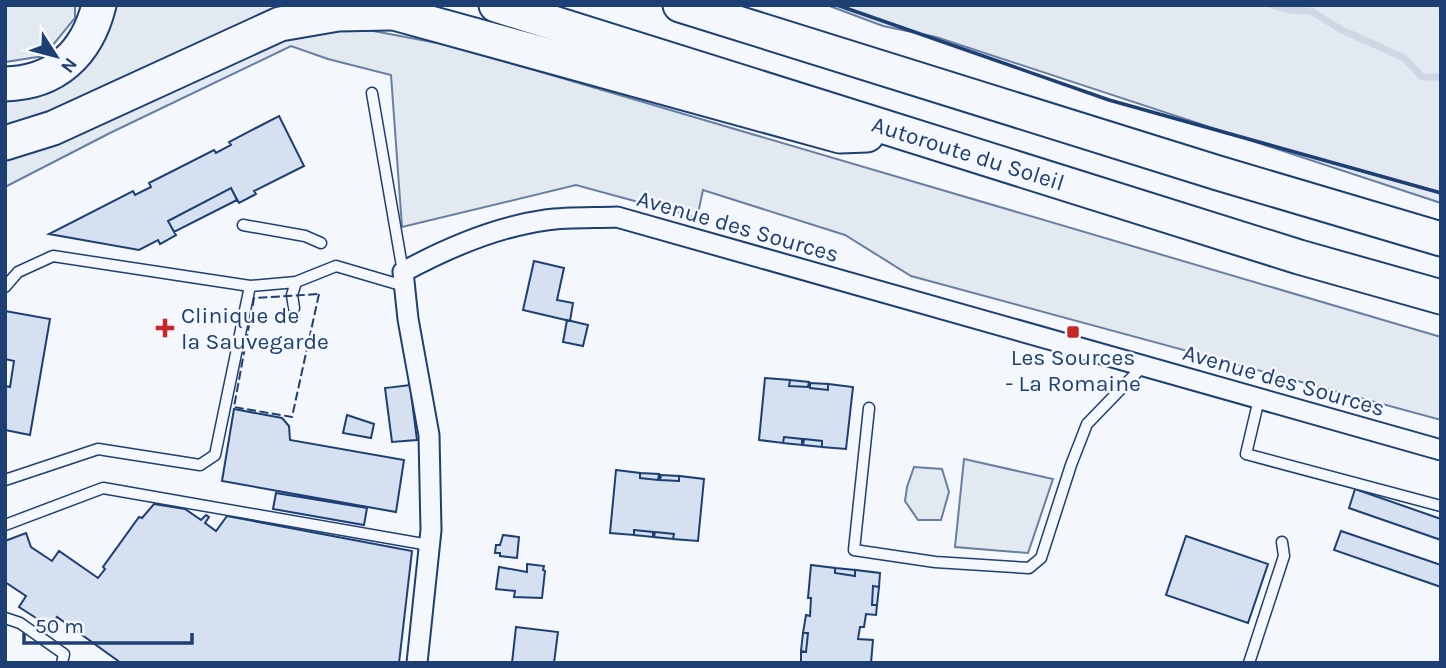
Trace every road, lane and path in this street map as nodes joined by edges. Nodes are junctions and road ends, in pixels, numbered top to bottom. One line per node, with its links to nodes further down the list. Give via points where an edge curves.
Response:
1 (99, 5): 7 (highway, via 91,32 74,56 46,75)
2 (496, 5): 9 (highway, Autoroute du Soleil)
3 (680, 5): 6 (highway)
4 (736, 5): 6 (highway, via 821,34)
5 (377, 9): 9 (highway, via 840,136); 10 (highway, via 280,23 53,128)
6 (911, 76): 12 (highway)
7 (5, 83)
8 (372, 93): 14 (lane)
9 (905, 133): 18 (highway, Autoroute du Soleil, via 1298,257)
10 (5, 143)
11 (243, 225): 13 (lane)
12 (1441, 239)
13 (321, 243)
14 (404, 279): 15 (lane, via 336,266); 20 (street, Avenue des Sources, via 424,260 495,230 547,220 617,217); 28 (street, via 429,435)
15 (296, 282): 16 (lane); 19 (lane)
16 (250, 286): 17 (lane, via 53,256 18,272); 24 (lane, via 215,455 200,465 99,449)
17 (5, 287)
18 (1441, 297)
19 (294, 308)
20 (1143, 365): 21 (street, Avenue des Sources); 22 (lane, via 1087,424 1041,558 1029,568 935,562 855,550)
21 (1259, 399): 23 (street, Avenue des Sources); 25 (lane, via 1246,454)
22 (869, 408)
23 (1441, 450)
24 (5, 480)
25 (1441, 506)
26 (5, 525): 28 (lane, via 103,488)
27 (1282, 542): 32 (lane, via 1284,556)
28 (429, 545): 31 (street)
29 (5, 618): 30 (lane, via 20,622 64,654)
30 (62, 663)
31 (417, 663)
32 (1249, 663)

